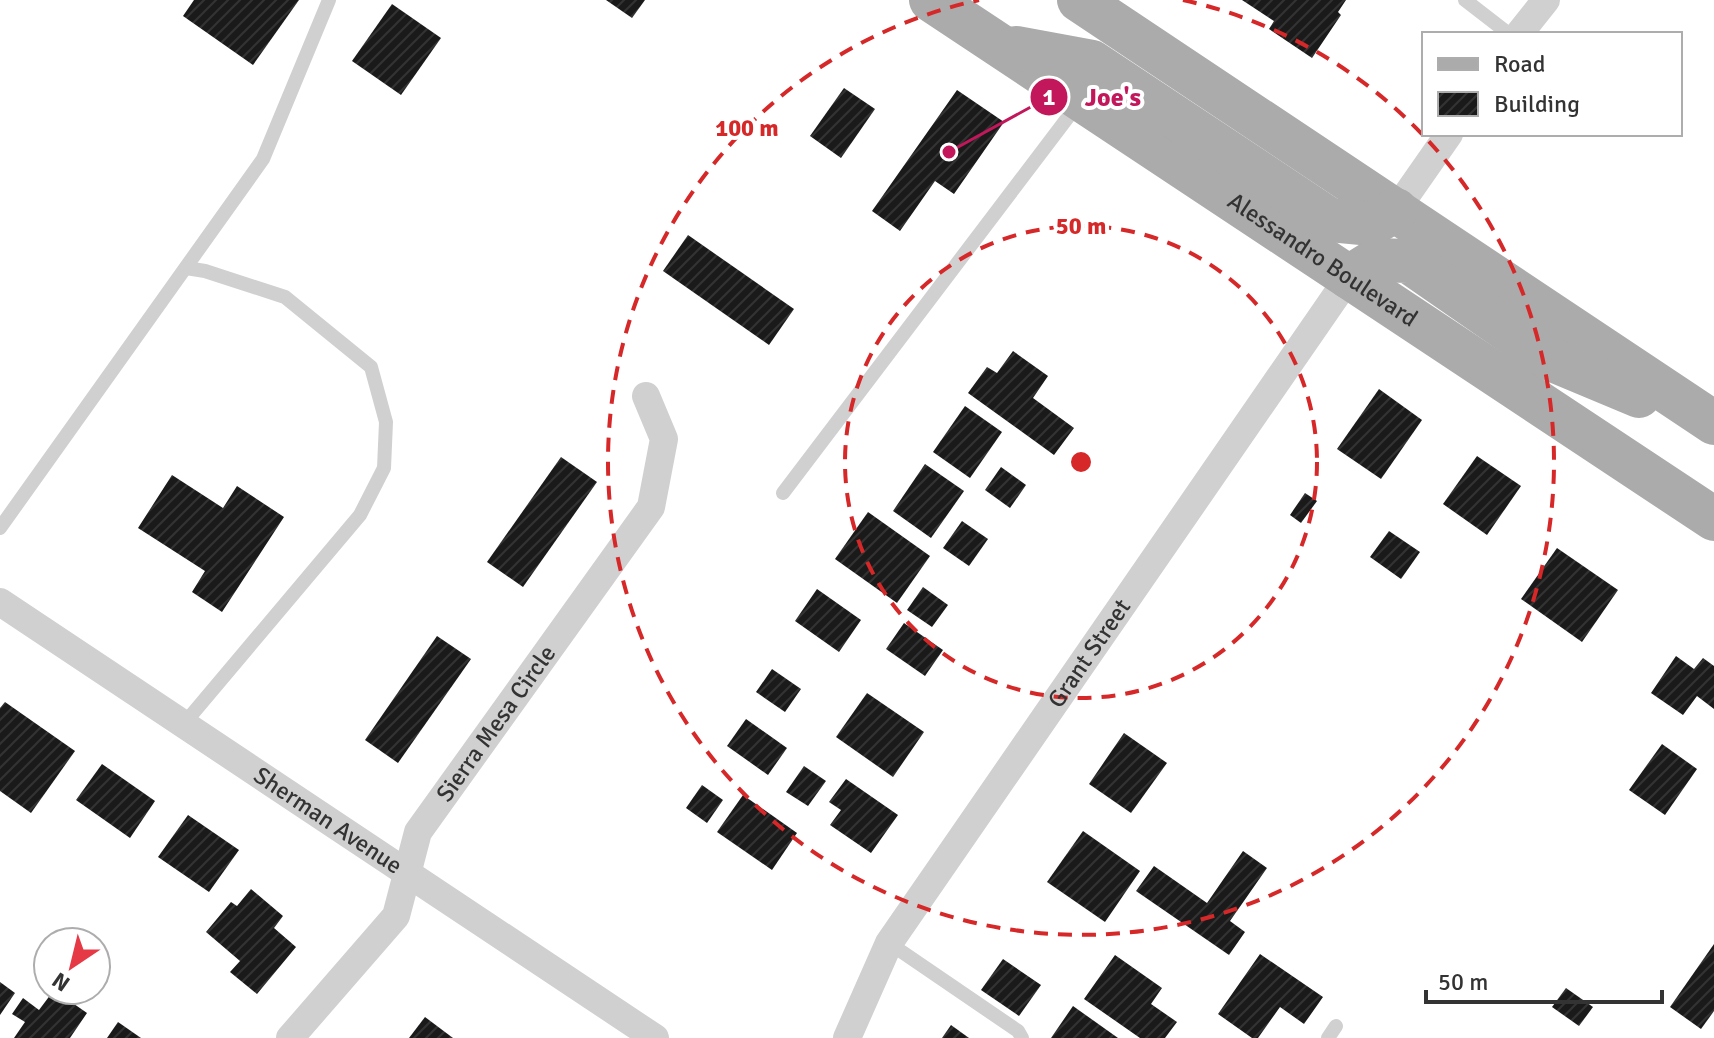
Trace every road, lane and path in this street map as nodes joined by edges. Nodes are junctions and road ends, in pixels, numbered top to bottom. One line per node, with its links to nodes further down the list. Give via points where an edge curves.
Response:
1 (329, 0): 12 (lane, via 263,159)
2 (931, 0): 8 (main road, Alessandro Boulevard)
3 (1079, 0): 11 (main road)
4 (1465, 0): 6 (lane)
5 (1546, 0): 7 (street)
6 (1506, 32)
7 (1521, 32)
8 (999, 45): 9 (main road, Alessandro Boulevard); 11 (main road, via 1092,62 1330,220 1372,224)
9 (1081, 100): 13 (main road, Alessandro Boulevard); 16 (lane)
10 (1448, 136): 11 (street)
11 (1396, 210): 15 (main road)
12 (186, 268): 18 (lane); 20 (lane, via 285,297 371,367 386,422 384,468 360,515)
13 (1349, 277): 15 (main road, via 1376,260 1408,261 1548,358); 17 (main road, Alessandro Boulevard); 22 (street, Grant Street)
14 (646, 396): 21 (street, Sierra Mesa Circle, via 664,439 651,507 418,832)
15 (1714, 425)
16 (783, 493)
17 (1714, 519)
18 (0, 528)
19 (0, 602): 20 (street, Sherman Avenue)
20 (183, 725): 21 (street, Sherman Avenue)
21 (407, 874): 23 (street, Sierra Mesa Circle, via 396,916); 24 (street, Sherman Avenue)
22 (889, 943): 25 (street, Grant Street); 26 (lane)
23 (290, 1038)
24 (655, 1038)
25 (847, 1038)
26 (1022, 1038)

